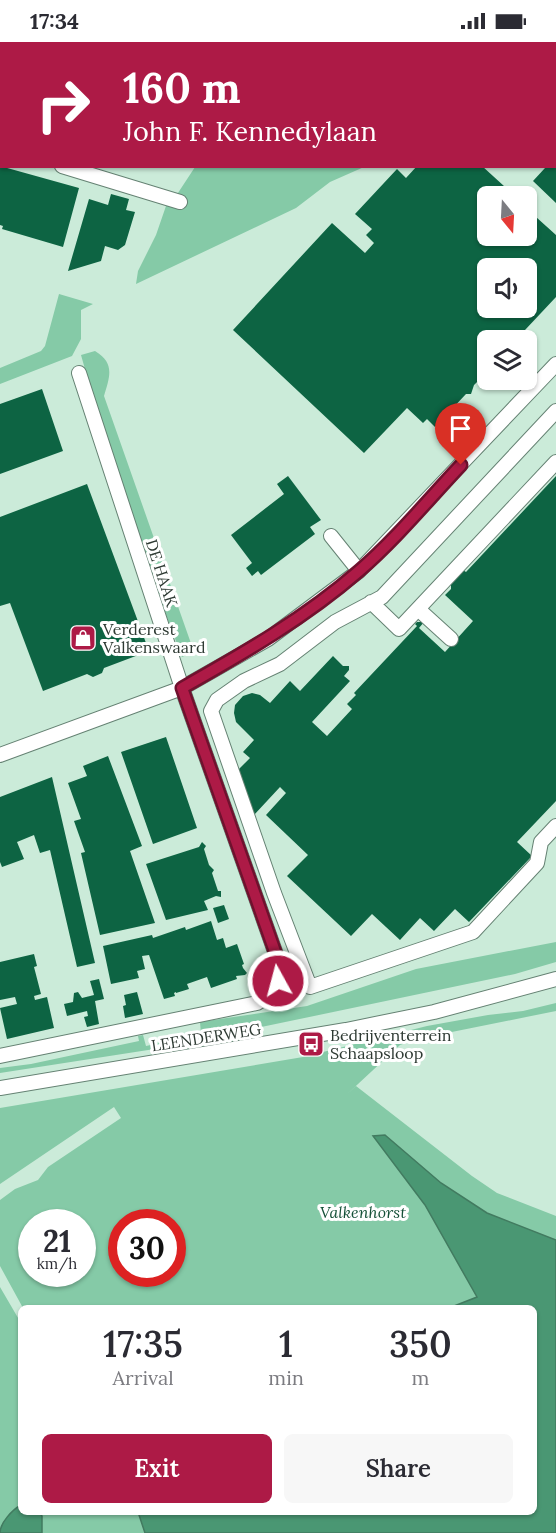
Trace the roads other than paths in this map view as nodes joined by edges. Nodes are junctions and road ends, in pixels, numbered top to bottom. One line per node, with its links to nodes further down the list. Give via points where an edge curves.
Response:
1 (69, 168): 2 (street)
2 (180, 202)
3 (556, 364): 8 (street)
4 (79, 373): 12 (street, DE HAAK)
5 (556, 411): 9 (street, via 382,597)
6 (556, 462): 10 (street)
7 (332, 536): 8 (street)
8 (359, 571): 12 (street, via 268,639)
9 (371, 602): 10 (street, via 399,629); 14 (street, via 335,622 280,664 244,681 217,700 211,711 310,987 473,932 537,863 541,842)
10 (418, 609): 11 (street)
11 (451, 639)
12 (182, 688): 13 (street); 16 (street, DE HAAK, via 279,963 278,981 266,998 257,1003)
13 (0, 755)
14 (556, 826)
15 (556, 979): 17 (street, LEENDERWEG, via 357,1028)
16 (0, 1056)
17 (0, 1088)

